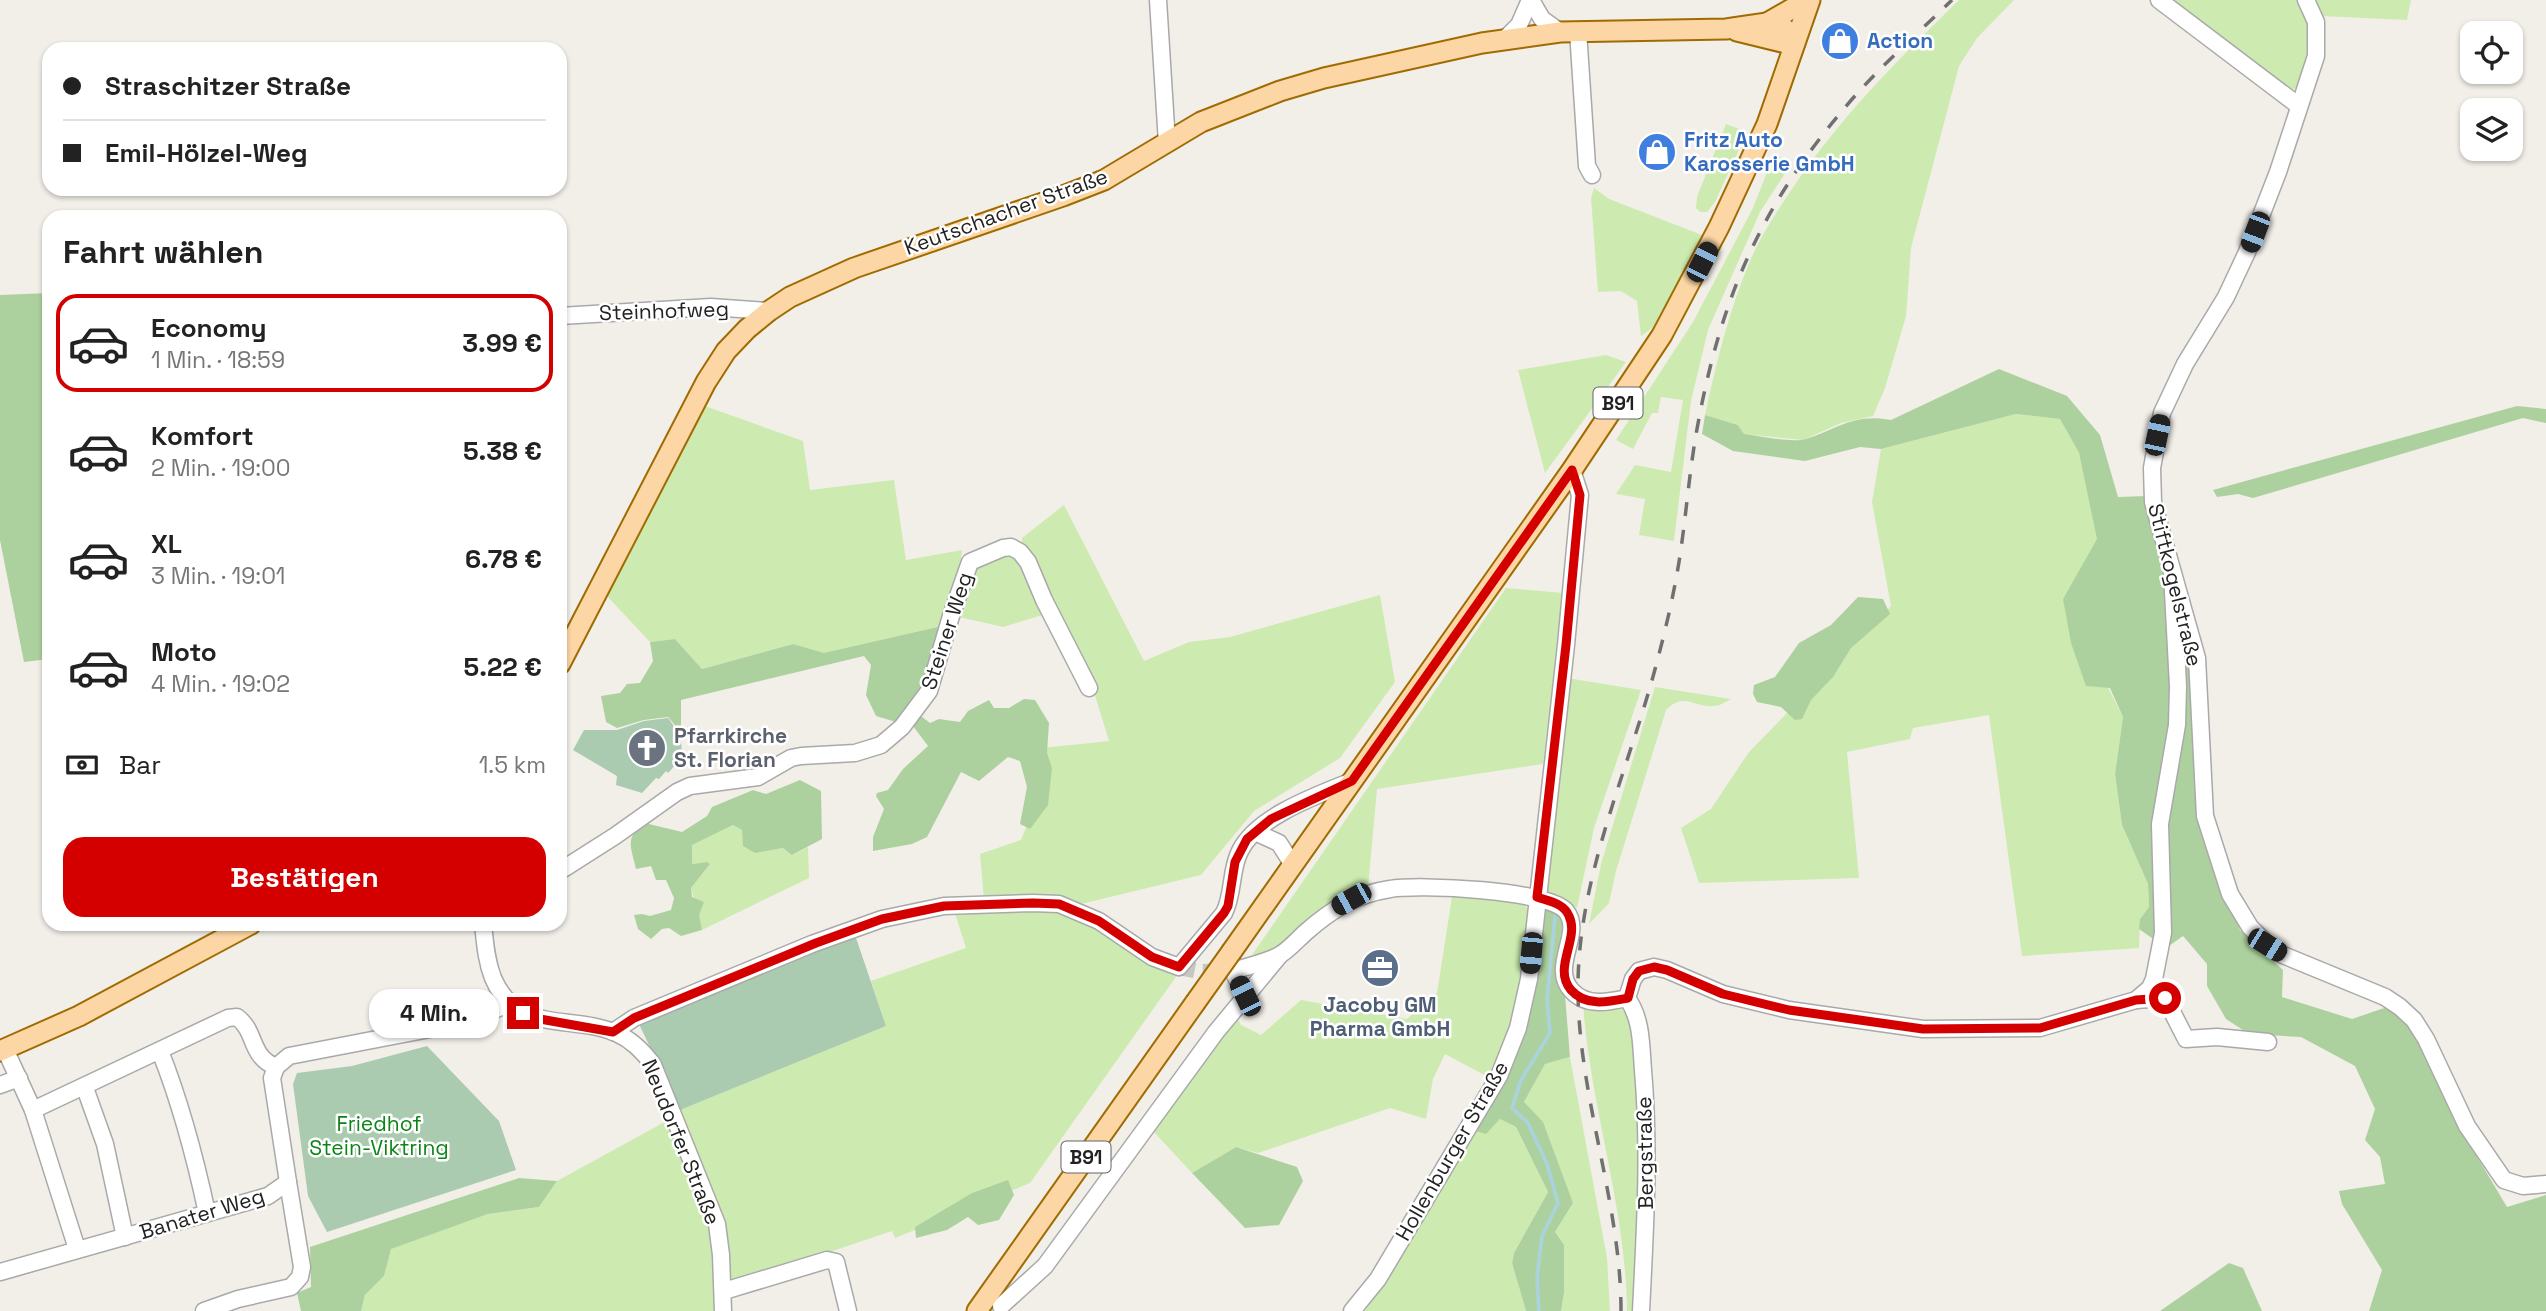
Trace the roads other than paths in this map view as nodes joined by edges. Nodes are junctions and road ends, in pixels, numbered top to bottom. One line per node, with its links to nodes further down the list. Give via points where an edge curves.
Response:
1 (1157, 0): 13 (street)
2 (1808, 0): 6 (main road); 11 (main road, B91)
3 (2159, 0): 12 (street)
4 (2306, 0): 12 (street, Stiftkogelstraße, via 2318,37)
5 (1531, 5): 8 (street); 9 (street, via 1529,28); 10 (street, via 1520,25)
6 (1767, 23): 7 (main road); 11 (main road, via 1783,27)
7 (1726, 29): 8 (main road, Keutschacher Straße); 11 (main road)
8 (1569, 32): 9 (main road, Keutschacher Straße); 14 (street)
9 (1535, 34): 10 (main road, Keutschacher Straße)
10 (1504, 40): 13 (main road, Keutschacher Straße, via 1280,91 1201,122)
11 (1794, 45): 17 (main road, B91, via 1766,124 1693,280 1640,370)
12 (2299, 106): 18 (street, Stiftkogelstraße, via 2247,252 2162,413 2152,467 2153,502)
13 (1167, 143): 15 (main road, Keutschacher Straße, via 1104,180 853,268)
14 (1591, 175)
15 (769, 311): 16 (street, Steinhofweg, via 711,307); 19 (main road, Keutschacher Straße, via 726,351 706,382)
16 (567, 316)
17 (1572, 470): 21 (main road, B91); 25 (street, Hollenburger Straße, via 1580,495)
18 (2172, 573): 29 (street, via 2178,686 2160,824 2163,933); 45 (street, Stiftkogelstraße, via 2197,659 2206,816 2230,894 2249,927 2283,955 2400,1007 2426,1039 2467,1126 2504,1180 2523,1186)
19 (567, 650)
20 (1089, 688): 24 (street, Steiner Weg, via 1028,562 1020,552 1003,548 970,562 929,691 902,727 881,745 855,753 800,756 758,777 690,786)
21 (1352, 781): 22 (street, via 1271,819); 23 (main road, B91)
22 (1255, 832): 23 (street, via 1279,843); 35 (street, via 1235,862 1228,906 1179,967 1152,957 1099,921 1059,904 944,906 882,919 812,944 634,1018)
23 (1293, 864): 56 (main road, B91, bridge)
24 (567, 866)
25 (1537, 897): 28 (street, via 1452,888 1389,889 1351,899 1328,912); 31 (street, via 1559,905 1570,916 1563,972 1575,994 1591,1002); 52 (street, Hollenburger Straße, via 1529,979 1518,1028 1499,1076 1378,1279)
26 (238, 931): 37 (main road)
27 (484, 931): 34 (street, via 493,979)
28 (1280, 955): 30 (street); 30 (street, via 1233,971)
29 (2154, 979): 32 (street); 33 (street)
30 (1245, 996): 51 (street, via 1045,1266)
31 (1628, 998): 33 (street, via 1639,971 1654,967 1723,994 1789,1010 1923,1029 2040,1028); 58 (street, Bergstraße, via 1639,1022 1646,1105)
32 (2165, 998): 33 (street); 36 (street, via 2186,1039)
33 (2136, 1000)
34 (509, 1004): 35 (street, via 540,1019); 39 (street, via 461,1023 289,1056)
35 (613, 1032): 50 (street, Neudorfer Straße, via 643,1051 658,1075 717,1224)
36 (2268, 1042)
37 (3, 1051): 40 (street)
38 (160, 1051): 39 (street, via 237,1017 245,1023 258,1056); 42 (street); 46 (street, via 189,1131)
39 (276, 1067): 44 (street, Banater Weg, via 272,1078)
40 (19, 1078): 41 (street); 43 (street)
41 (0, 1085)
42 (85, 1088): 43 (street); 47 (street, via 105,1144)
43 (33, 1110): 48 (street)
44 (288, 1182): 46 (street, Banater Weg, via 268,1196); 53 (street, via 300,1277 291,1287)
45 (2546, 1184)
46 (207, 1213): 47 (street, Banater Weg)
47 (125, 1237): 48 (street, Banater Weg)
48 (77, 1249): 49 (street, Banater Weg)
49 (0, 1272)
50 (724, 1291): 54 (street, Neudorfer Straße); 55 (street, via 827,1260 836,1262)
51 (1001, 1306)
52 (1356, 1308): 57 (street, Hollenburger Straße)
53 (204, 1311)
54 (723, 1311)
55 (848, 1311)
56 (977, 1311)
57 (1340, 1311)
58 (1641, 1311)

